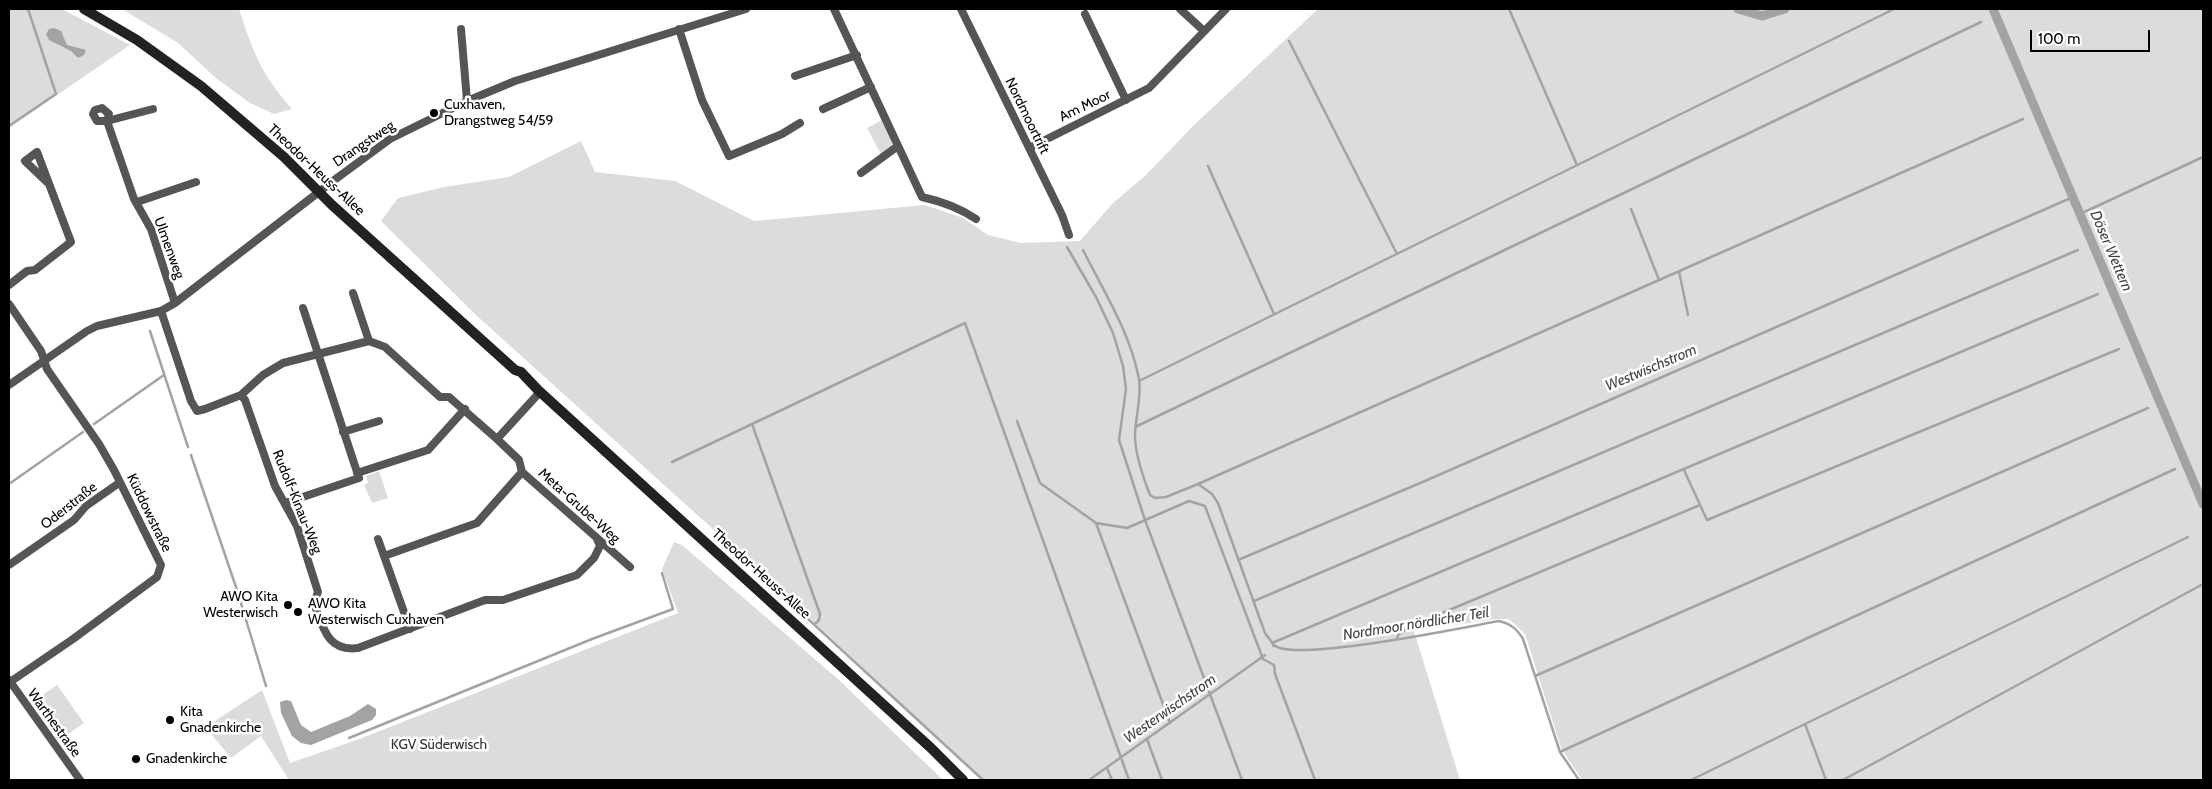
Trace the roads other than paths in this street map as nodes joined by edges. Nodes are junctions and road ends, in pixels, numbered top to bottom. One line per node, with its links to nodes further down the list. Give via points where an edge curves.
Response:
1 (84, 9): 24 (street, Theodor-Heuss-Allee, via 137,40 201,86)
2 (746, 9): 9 (street, Drangstweg)
3 (834, 9): 11 (street)
4 (961, 9): 20 (street, Nordmoortrift)
5 (1180, 9): 10 (street)
6 (1226, 9): 10 (street, Am Moor)
7 (1085, 14): 14 (street, Am Moor)
8 (461, 29): 15 (street)
9 (679, 29): 15 (street, Drangstweg, via 515,81); 18 (street, via 702,100 729,156)
10 (1204, 31): 14 (street, Am Moor, via 1150,88)
11 (856, 55): 12 (street); 13 (street)
12 (794, 76)
13 (871, 87): 17 (street); 19 (street)
14 (1126, 100): 20 (street, Am Moor)
15 (467, 101): 24 (street, Drangstweg, via 390,139)
16 (152, 108): 25 (street, Ulmenweg, via 107,121)
17 (824, 109)
18 (800, 123)
19 (898, 146): 21 (street); 26 (street, via 922,197)
20 (1028, 148): 27 (street, Nordmoortrift)
21 (861, 173)
22 (48, 182): 28 (street, via 73,241)
23 (196, 182): 25 (street)
24 (320, 191): 30 (street, Drangstweg); 38 (street, Theodor-Heuss-Allee)
25 (137, 202): 30 (street, Ulmenweg, via 151,229)
26 (976, 219)
27 (1069, 235)
28 (9, 285)
29 (353, 293): 34 (street)
30 (175, 303): 33 (street, Drangstweg)
31 (9, 304): 36 (street, Küddowstraße)
32 (303, 308): 35 (street)
33 (161, 311): 36 (street, Drangstweg, via 97,326); 39 (street, via 194,408 205,410)
34 (369, 342): 35 (street); 40 (street, Meta-Grube-Weg, via 385,347 440,397 449,397)
35 (318, 353): 39 (street, via 283,363 263,375); 42 (street)
36 (44, 360): 37 (street, Drangstweg); 46 (street, Küddowstraße, via 99,444)
37 (9, 385)
38 (539, 391): 43 (street); 56 (street, Theodor-Heuss-Allee)
39 (241, 395): 47 (street, Rudolf-Kinau-Weg, via 275,486)
40 (465, 409): 43 (street, Meta-Grube-Weg); 45 (street, via 428,450)
41 (379, 420): 42 (street)
42 (344, 432): 45 (street)
43 (497, 439): 44 (street, Meta-Grube-Weg, via 520,460)
44 (522, 472): 49 (street, Meta-Grube-Weg); 50 (street, via 477,523)
45 (357, 473): 47 (street, via 359,478)
46 (119, 483): 51 (street, Oderstraße, via 86,506 74,520); 54 (street, Küddowstraße, via 160,566 157,577)
47 (285, 502): 53 (street, Rudolf-Kinau-Weg, via 297,526 318,592 314,603 324,632 332,642 340,648 358,648)
48 (378, 539): 50 (street)
49 (597, 539): 52 (street, Meta-Grube-Weg); 53 (street, Rudolf-Kinau-Weg, via 600,546 594,558 577,575 503,600 485,600)
50 (384, 556): 53 (street)
51 (9, 565)
52 (630, 567)
53 (410, 629)
54 (9, 681): 55 (street, Warthestraße)
55 (80, 780)
56 (963, 780)

